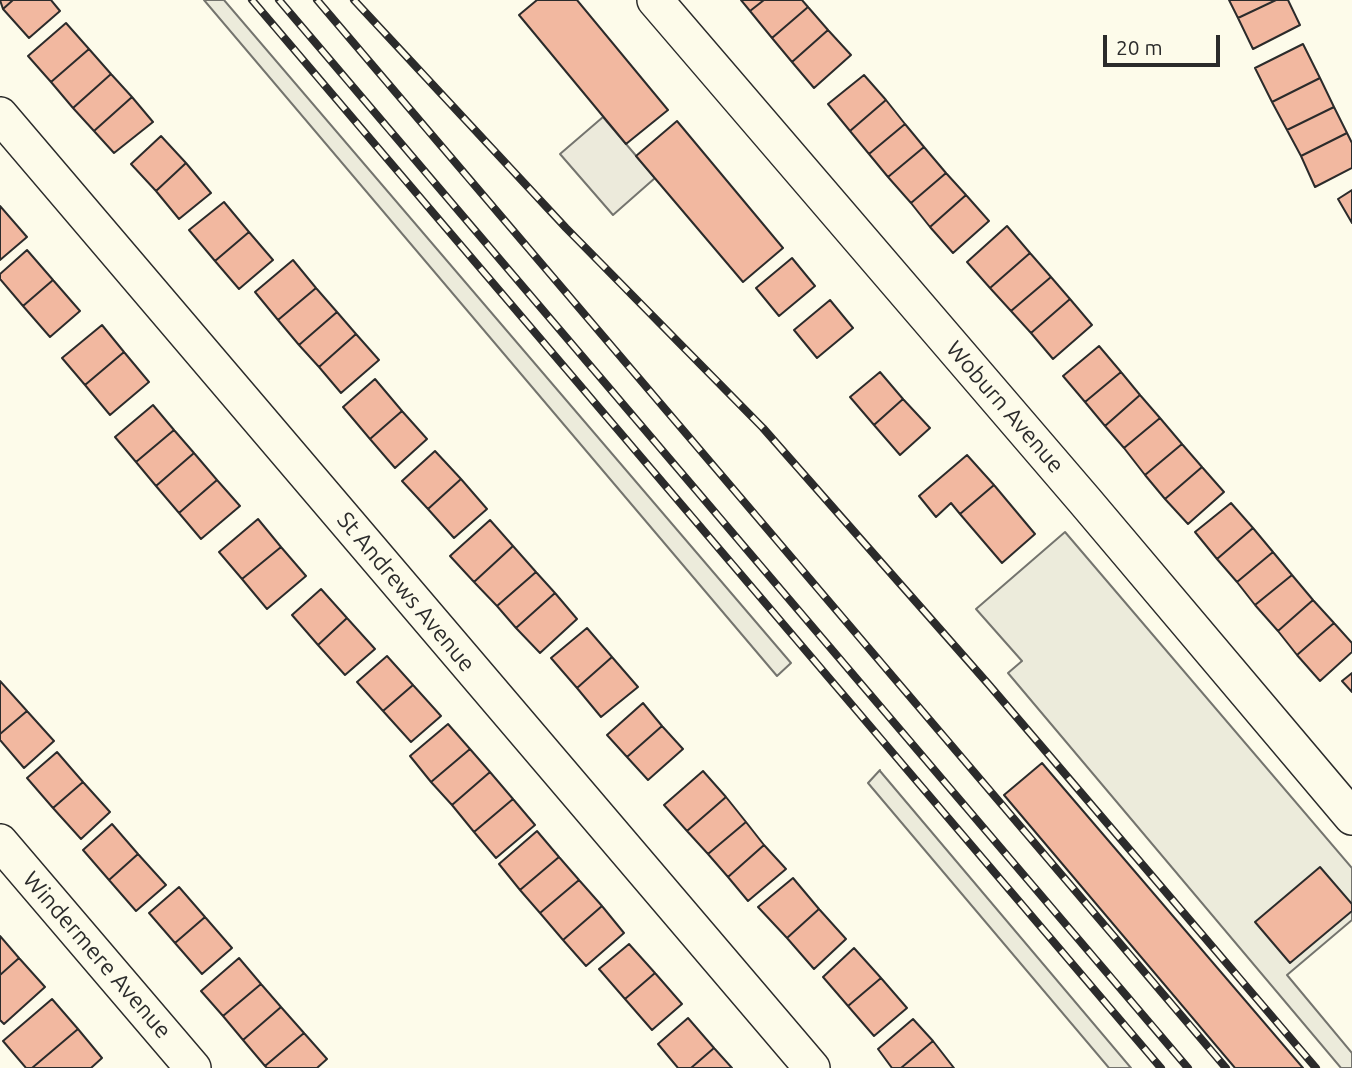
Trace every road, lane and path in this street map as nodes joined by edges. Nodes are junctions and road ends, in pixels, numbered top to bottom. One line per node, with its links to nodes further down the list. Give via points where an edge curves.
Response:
1 (655, 0): 3 (street, Woburn Avenue)
2 (0, 115): 6 (street, St Andrews Avenue)
3 (1352, 817)
4 (0, 842): 5 (street, Windermere Avenue)
5 (193, 1068)
6 (812, 1068)

